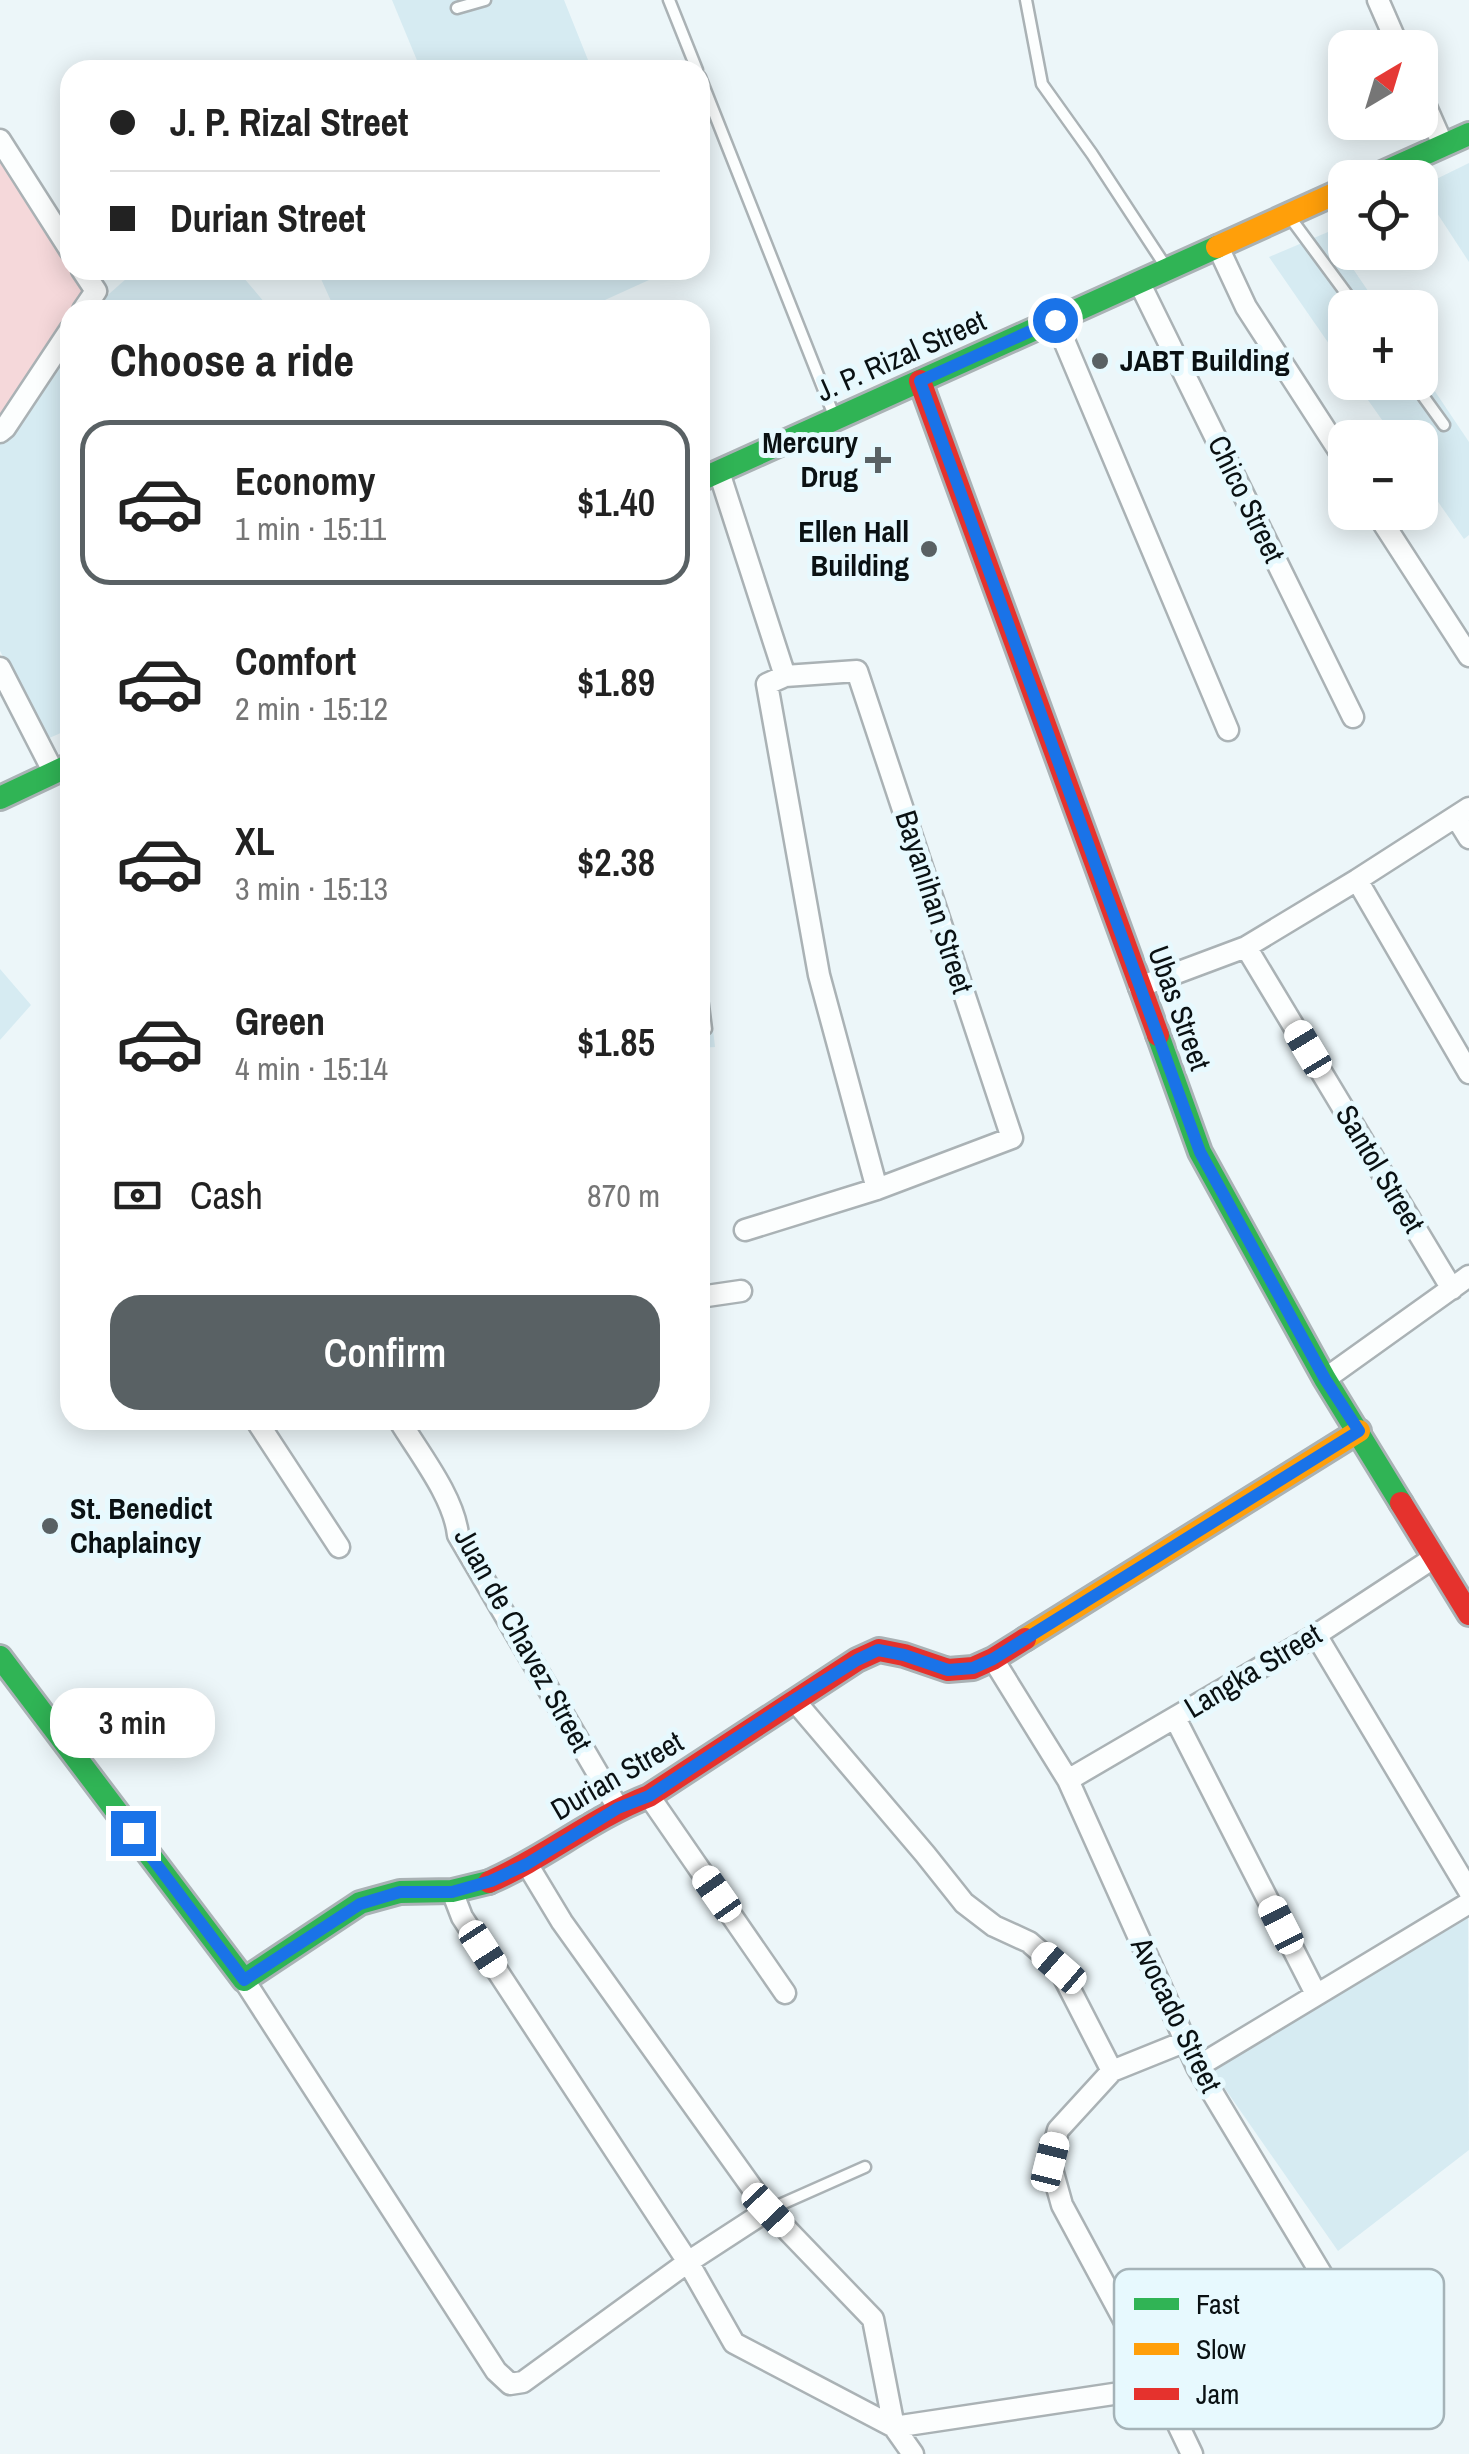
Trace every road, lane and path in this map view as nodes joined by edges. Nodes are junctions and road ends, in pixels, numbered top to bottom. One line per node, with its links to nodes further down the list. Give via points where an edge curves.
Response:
1 (670, 0): 7 (lane)
2 (1026, 0): 18 (lane, via 1042,84)
3 (1378, 0): 6 (street)
4 (479, 1): 5 (lane)
5 (457, 8)
6 (1391, 30)
7 (693, 60)
8 (710, 102): 25 (lane)
9 (1438, 134): 12 (street)
10 (1468, 137): 12 (main road)
11 (0, 140): 16 (street)
12 (1443, 145): 13 (main road)
13 (1410, 160)
14 (1328, 198): 15 (main road, J. P. Rizal Street)
15 (1289, 215): 17 (main road, J. P. Rizal Street); 20 (lane)
16 (60, 234)
17 (1218, 247): 18 (main road, J. P. Rizal Street); 28 (street, via 1246,307)
18 (1168, 269): 19 (main road, J. P. Rizal Street)
19 (1138, 282): 21 (main road, J. P. Rizal Street); 34 (street, Chico Street)
20 (1344, 290)
21 (1055, 320): 23 (main road, J. P. Rizal Street); 35 (street)
22 (60, 345): 27 (street)
23 (920, 381): 25 (main road, J. P. Rizal Street); 43 (main road, Ubas Street)
24 (1426, 400): 26 (lane)
25 (835, 418): 29 (main road, J. P. Rizal Street)
26 (1444, 424)
27 (0, 432)
28 (1328, 434)
29 (710, 476): 33 (street)
30 (1388, 530): 31 (street)
31 (1469, 656)
32 (0, 668): 36 (street)
33 (785, 676): 45 (street, via 767,684 808,917); 45 (street, Bayanihan Street, via 857,671 1012,1138)
34 (1353, 717)
35 (1228, 730)
36 (60, 766)
37 (60, 770): 38 (main road)
38 (0, 798)
39 (1462, 813): 40 (street); 41 (street)
40 (1469, 838)
41 (1356, 880): 42 (street); 44 (street)
42 (1246, 946): 43 (street); 47 (street, Santol Street)
43 (1139, 987): 50 (main road, Ubas Street, via 1200,1152)
44 (1469, 1072)
45 (877, 1188): 46 (street, Bayanihan Street)
46 (746, 1230)
47 (1460, 1282): 50 (street)
48 (741, 1292): 49 (street)
49 (710, 1296)
50 (1325, 1379): 53 (main road, Ubas Street)
51 (263, 1430): 54 (street)
52 (405, 1430): 64 (street, Juan de Chavez Street, via 447,1500 458,1535)
53 (1359, 1431): 55 (main road, Ubas Street); 59 (main road, Durian Street)
54 (339, 1547)
55 (1435, 1558): 56 (main road, Ubas Street); 57 (street, Langka Street)
56 (1469, 1614)
57 (1316, 1635): 61 (street, Langka Street); 66 (street)
58 (0, 1657): 69 (main road)
59 (993, 1659): 60 (main road, Durian Street, via 948,1670 878,1650); 62 (street, Avocado Street)
60 (794, 1700): 63 (main road, Durian Street); 74 (street, via 964,1903 1059,1968)
61 (1175, 1718): 62 (street, Langka Street); 71 (street)
62 (1068, 1780): 72 (street, Avocado Street)
63 (649, 1796): 64 (main road, Durian Street); 70 (street)
64 (618, 1808): 65 (main road, Durian Street)
65 (527, 1864): 67 (main road, Durian Street); 76 (street)
66 (1469, 1891)
67 (452, 1892): 69 (main road, Durian Street, via 400,1892 360,1904); 77 (street, via 462,1917)
68 (1469, 1903): 71 (street)
69 (244, 1980): 77 (street, via 510,2384 523,2382)
70 (785, 1993)
71 (1316, 1994): 73 (street)
72 (1184, 2042): 73 (street, Avocado Street); 74 (street)
73 (1197, 2067): 78 (street, Avocado Street)
74 (1112, 2071): 79 (street, via 1058,2130 1050,2162 1062,2205)
75 (865, 2167): 76 (lane)
76 (768, 2210): 77 (street); 81 (street, via 873,2319)
77 (688, 2262): 81 (street, via 734,2343)
78 (1319, 2269)
79 (1114, 2302)
80 (1114, 2394): 81 (street)
81 (894, 2427): 83 (street)
82 (1180, 2429): 84 (street)
83 (914, 2454)
84 (1192, 2454)

